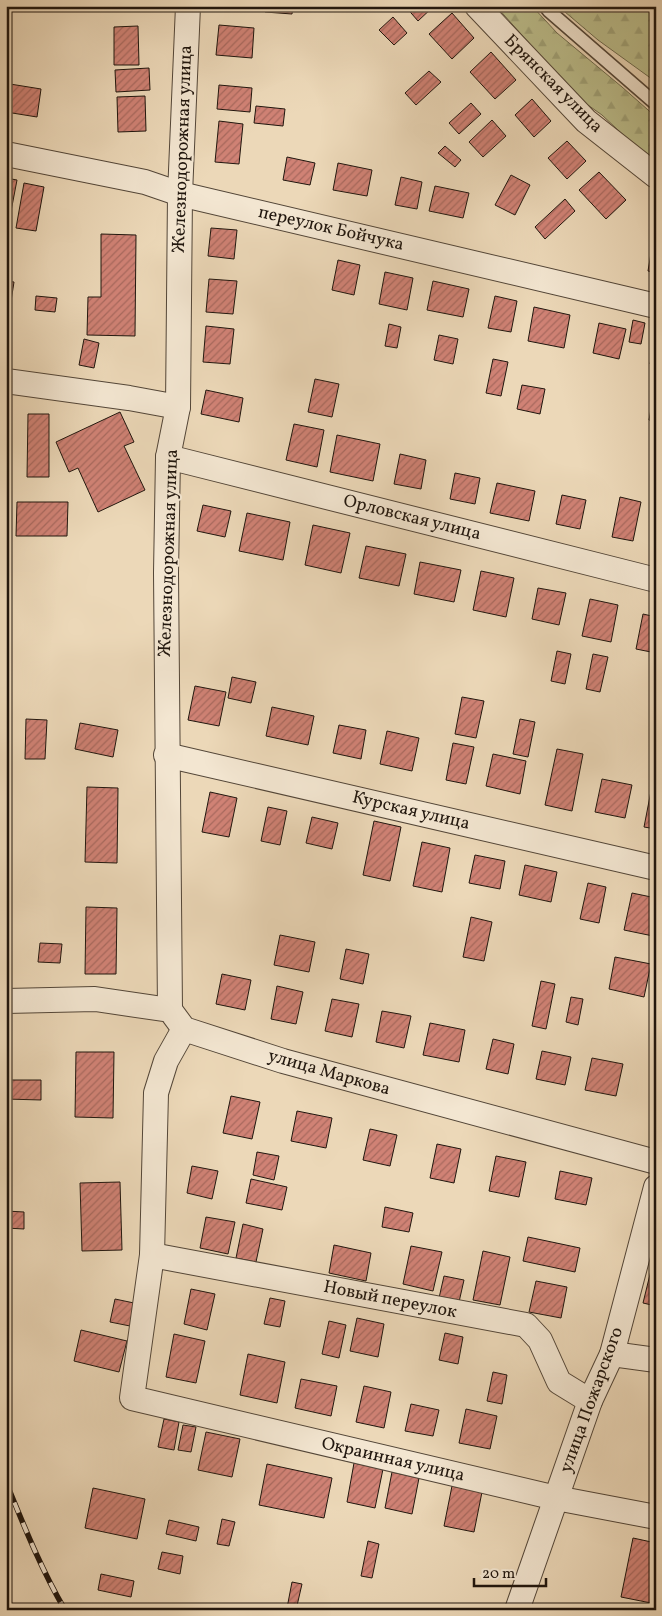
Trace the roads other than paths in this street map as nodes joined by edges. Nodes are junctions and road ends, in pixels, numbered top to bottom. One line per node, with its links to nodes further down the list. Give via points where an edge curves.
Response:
1 (188, 6): 7 (street, Железнодорожная улица)
2 (477, 6): 6 (street, Брянская улица, via 586,121)
3 (545, 6): 4 (lane)
4 (656, 104)
5 (6, 154): 7 (street, переулок Бойчука, via 145,182)
6 (656, 176)
7 (180, 194): 8 (street, переулок Бойчука); 10 (street, Железнодорожная улица)
8 (656, 306)
9 (6, 381): 10 (street)
10 (178, 407): 11 (street, Железнодорожная улица)
11 (168, 457): 12 (street, Орловская улица); 13 (street, Железнодорожная улица)
12 (656, 580)
13 (166, 754): 14 (street, Курская улица); 16 (street, Железнодорожная улица)
14 (656, 868)
15 (6, 1002): 16 (street, via 95,999)
16 (170, 1010): 17 (street)
17 (184, 1029): 18 (street, улица Маркова, via 283,1061); 20 (street, via 166,1061 156,1093)
18 (656, 1162)
19 (656, 1187): 21 (street, улица Пожарского)
20 (152, 1255): 23 (street, Новый переулок, via 526,1325 540,1340 559,1382); 24 (street, Окраинная улица, via 132,1398)
21 (612, 1354): 22 (street); 23 (street, улица Пожарского)
22 (656, 1360)
23 (590, 1401): 24 (street, улица Пожарского)
24 (556, 1498): 25 (street, Окраинная улица); 26 (street, улица Пожарского)
25 (656, 1517)
26 (517, 1610)

